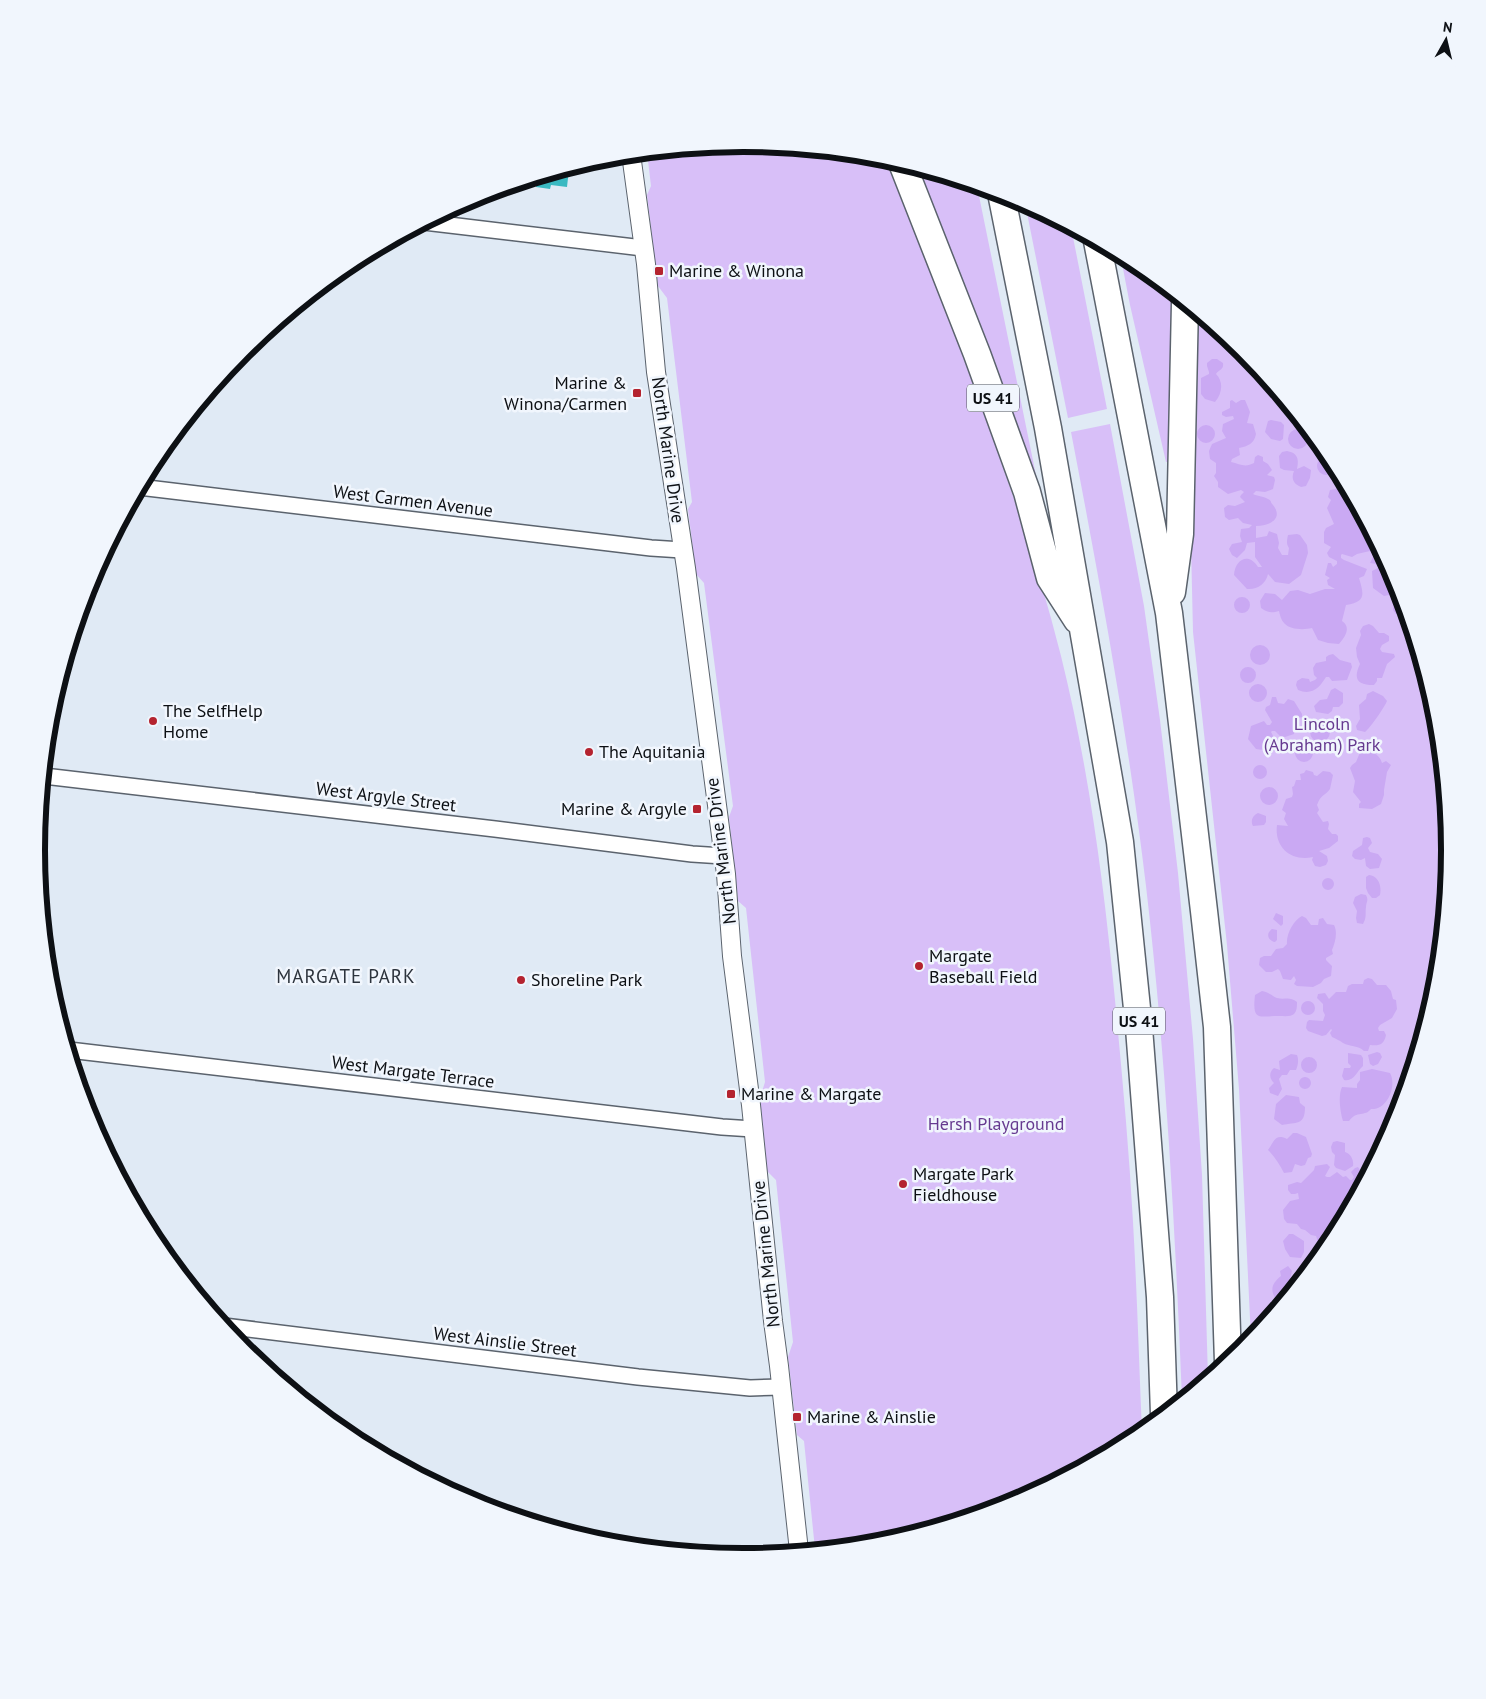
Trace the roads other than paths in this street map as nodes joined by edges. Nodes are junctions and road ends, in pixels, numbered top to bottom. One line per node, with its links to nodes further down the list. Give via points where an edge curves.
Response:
1 (631, 161): 5 (street, North Marine Drive)
2 (905, 171): 11 (highway, US 41, via 1027,492 1050,578)
3 (1003, 202): 11 (highway)
4 (434, 223): 5 (street)
5 (643, 248): 9 (street, North Marine Drive, via 656,372)
6 (1099, 249): 10 (highway)
7 (1185, 310): 10 (highway, via 1180,534)
8 (147, 488): 9 (street, West Carmen Avenue)
9 (682, 550): 13 (street, North Marine Drive)
10 (1169, 613): 17 (highway, via 1217,1027)
11 (1084, 631): 19 (highway, US 41, via 1122,852 1159,1277)
12 (49, 777): 13 (street, West Argyle Street)
13 (723, 856): 15 (street, North Marine Drive)
14 (75, 1051): 15 (street, West Margate Terrace)
15 (753, 1129): 18 (street, North Marine Drive)
16 (234, 1327): 18 (street, West Ainslie Street, via 638,1377 750,1388)
17 (1228, 1352)
18 (781, 1387): 20 (street, North Marine Drive)
19 (1164, 1406)
20 (798, 1545)

